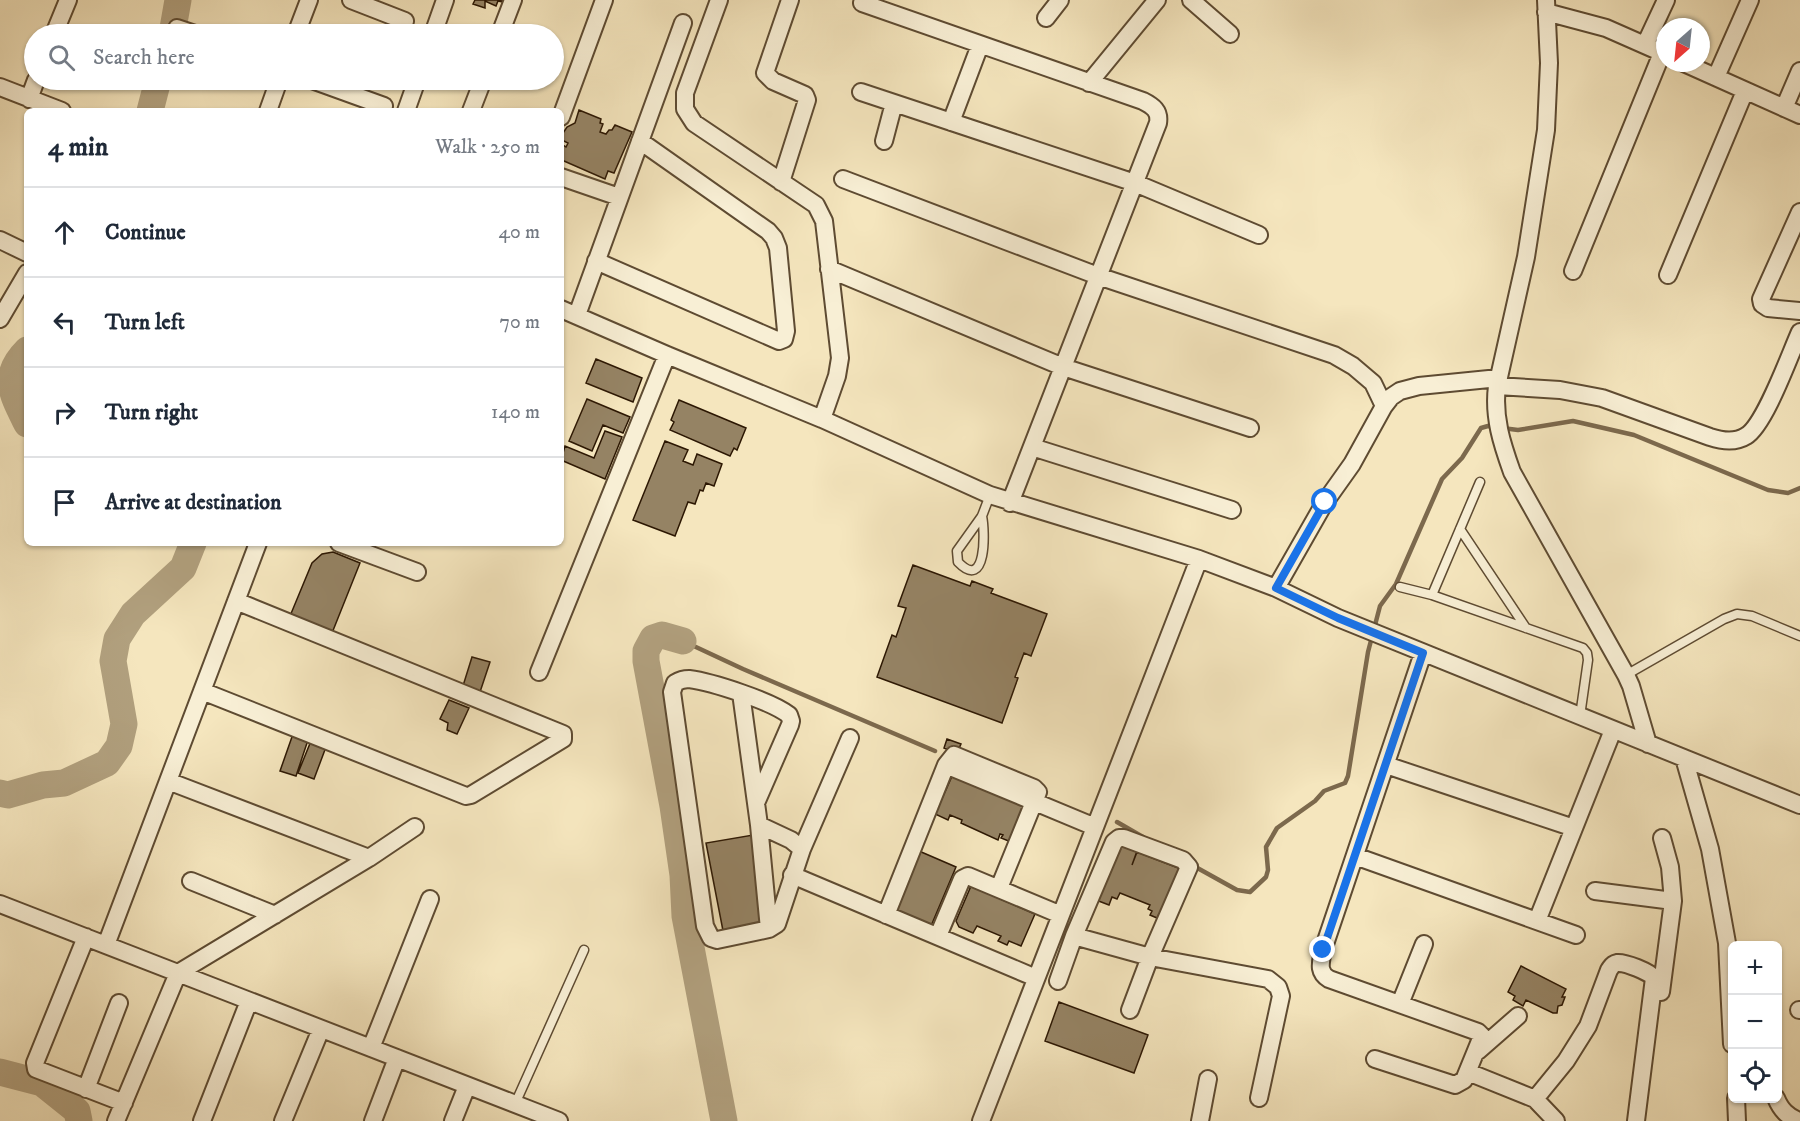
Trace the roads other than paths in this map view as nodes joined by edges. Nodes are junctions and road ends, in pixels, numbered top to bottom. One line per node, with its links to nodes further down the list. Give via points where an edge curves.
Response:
1 (68, 0): 19 (street)
2 (309, 0): 20 (street)
3 (351, 0): 17 (street)
4 (445, 0): 21 (street)
5 (513, 0): 22 (street)
6 (604, 0): 48 (street)
7 (719, 0): 55 (street, via 685,93 685,109 694,123)
8 (790, 0): 55 (street, via 765,73 773,81 805,95 807,100)
9 (1060, 0): 16 (street)
10 (1191, 0): 23 (street)
11 (1666, 0): 25 (street)
12 (1750, 0): 30 (street)
13 (862, 3): 24 (street)
14 (1148, 3): 31 (street)
15 (1545, 4): 25 (street); 74 (street, via 1549,63 1546,130 1526,257)
16 (1046, 18)
17 (405, 21)
18 (683, 23): 51 (street)
19 (58, 24)
20 (300, 24)
21 (437, 24)
22 (504, 24)
23 (1230, 34)
24 (981, 45): 31 (street); 50 (street)
25 (1646, 45): 26 (street)
26 (1656, 50)
27 (1800, 71): 47 (street)
28 (1656, 72): 64 (street)
29 (1705, 72): 30 (street)
30 (1716, 77): 38 (street)
31 (1089, 83): 56 (street, via 1143,101 1154,107 1159,116)
32 (0, 87): 40 (street)
33 (32, 90): 40 (street)
34 (275, 90): 44 (street)
35 (340, 90): 42 (street)
36 (413, 90): 45 (street)
37 (479, 90): 46 (street)
38 (1745, 91): 47 (street); 65 (street)
39 (861, 92): 41 (street)
40 (28, 99): 43 (street)
41 (894, 103): 50 (street); 52 (street)
42 (384, 106)
43 (54, 108)
44 (269, 108)
45 (407, 108)
46 (472, 108)
47 (1784, 108): 49 (street)
48 (564, 109)
49 (1800, 115)
50 (951, 122): 56 (street)
51 (640, 141): 57 (street); 62 (street, via 774,238 784,339 779,341)
52 (884, 141)
53 (564, 178): 57 (street)
54 (843, 179): 66 (street)
55 (782, 182): 63 (street, via 821,212)
56 (1135, 183): 59 (street); 66 (street)
57 (620, 197): 62 (street)
58 (1800, 212): 68 (street, via 1761,300 1768,308)
59 (1260, 235)
60 (0, 240): 61 (street)
61 (24, 252)
62 (597, 261): 69 (street)
63 (829, 269): 73 (street); 76 (street, via 840,358)
64 (1573, 271)
65 (1668, 275)
66 (1098, 276): 73 (street); 75 (street, via 1334,355 1373,383)
67 (24, 278): 70 (street)
68 (1800, 311)
69 (569, 312): 72 (street)
70 (0, 319)
71 (1800, 332): 74 (street, via 1759,423 1739,439 1724,441 1710,437 1602,398 1560,390)
72 (667, 356): 76 (street); 96 (street)
73 (1063, 367): 77 (street); 78 (street)
74 (1497, 389): 75 (street, via 1419,386 1400,391); 97 (street, via 1500,438 1512,472)
75 (1384, 406): 90 (street)
76 (822, 419): 80 (street)
77 (1250, 428)
78 (1032, 447): 81 (street); 82 (street)
79 (1480, 482): 84 (lane)
80 (990, 495): 81 (street); 83 (lane)
81 (1010, 503): 87 (street)
82 (1232, 510)
83 (982, 516): 83 (lane, via 957,551 958,562 969,570 983,561)
84 (1460, 529): 91 (lane); 93 (lane)
85 (257, 546): 92 (street)
86 (347, 546): 88 (street)
87 (1199, 559): 90 (street); 112 (street)
88 (417, 572)
89 (1400, 586): 91 (lane)
90 (1276, 588): 95 (street)
91 (1432, 595): 93 (lane)
92 (236, 602): 98 (street); 98 (street, via 563,734 563,739 466,796)
93 (1527, 628): 100 (lane, via 1587,652)
94 (1800, 636): 97 (lane, via 1752,616 1737,614)
95 (1423, 653): 100 (street); 105 (street)
96 (539, 672)
97 (1626, 675): 103 (street)
98 (202, 691): 106 (street)
99 (741, 693): 107 (street); 107 (street, via 785,712 791,721); 130 (street, via 691,679 675,683 672,692 707,933 717,940)
100 (1580, 716): 101 (street)
101 (1613, 730): 103 (street); 113 (street)
102 (850, 738): 115 (street)
103 (1648, 744): 104 (street)
104 (1684, 758): 109 (street); 142 (street, via 1710,849 1727,943)
105 (1386, 765): 113 (street); 116 (street)
106 (168, 781): 117 (street); 136 (street)
107 (756, 803): 110 (street)
108 (1035, 803): 112 (street); 120 (street); 128 (street, via 946,765)
109 (1800, 805)
110 (759, 825): 115 (street); 130 (street)
111 (415, 827): 117 (street)
112 (1095, 827): 125 (street)
113 (1574, 828): 129 (street)
114 (1662, 838): 123 (street)
115 (802, 849): 118 (street)
116 (1355, 856): 129 (street); 145 (street, via 1320,968 1329,979)
117 (369, 858): 127 (street)
118 (792, 875): 128 (street); 130 (street, via 777,924)
119 (190, 881): 127 (street)
120 (999, 888): 125 (street); 132 (street, via 968,876 962,879)
121 (1595, 891): 123 (street)
122 (430, 899): 149 (street)
123 (1673, 901): 174 (street)
124 (0, 904): 134 (street)
125 (1064, 907): 126 (street); 140 (street)
126 (1087, 908): 133 (street); 138 (street, via 1119,838 1187,863 1189,867)
127 (275, 915): 139 (street)
128 (886, 915): 132 (street)
129 (1537, 921): 131 (street)
130 (769, 929)
131 (1576, 935)
132 (938, 936): 140 (street)
133 (1074, 936): 138 (street); 141 (street)
134 (86, 938): 136 (street); 156 (street, via 35,1063 40,1072)
135 (1424, 944): 145 (street)
136 (106, 945): 139 (street)
137 (584, 950): 162 (lane)
138 (1150, 957): 146 (street); 157 (street, via 1268,979 1278,987 1281,996)
139 (178, 973): 143 (street); 159 (street)
140 (1036, 978): 170 (street)
141 (1058, 981)
142 (1730, 995)
143 (249, 1000): 148 (street); 165 (street)
144 (119, 1003): 156 (street)
145 (1400, 1004): 150 (street, via 1479,1032 1482,1036)
146 (1130, 1010)
147 (1518, 1016): 150 (street)
148 (321, 1029): 149 (street); 166 (street)
149 (371, 1048): 151 (street)
150 (1475, 1053): 153 (street)
151 (397, 1058): 155 (street); 167 (street)
152 (1376, 1059): 153 (street, via 1455,1085 1464,1080)
153 (1468, 1071): 158 (street)
154 (1208, 1079): 171 (street)
155 (467, 1086): 162 (street); 168 (street)
156 (86, 1089): 159 (street)
157 (1259, 1098)
158 (1535, 1099): 172 (street); 173 (street, via 1578,1043 1612,965 1619,963 1650,972 1654,978)
159 (124, 1103): 164 (street)
160 (1736, 1103): 175 (street)
161 (1778, 1103): 176 (street)
162 (515, 1104): 163 (street)
163 (531, 1116): 169 (street)
164 (116, 1121)
165 (202, 1121)
166 (283, 1121)
167 (373, 1121)
168 (453, 1121)
169 (559, 1121)
170 (981, 1121)
171 (1200, 1121)
172 (1556, 1121)
173 (1636, 1121)
174 (1646, 1121)
175 (1737, 1121)
176 (1798, 1121)

